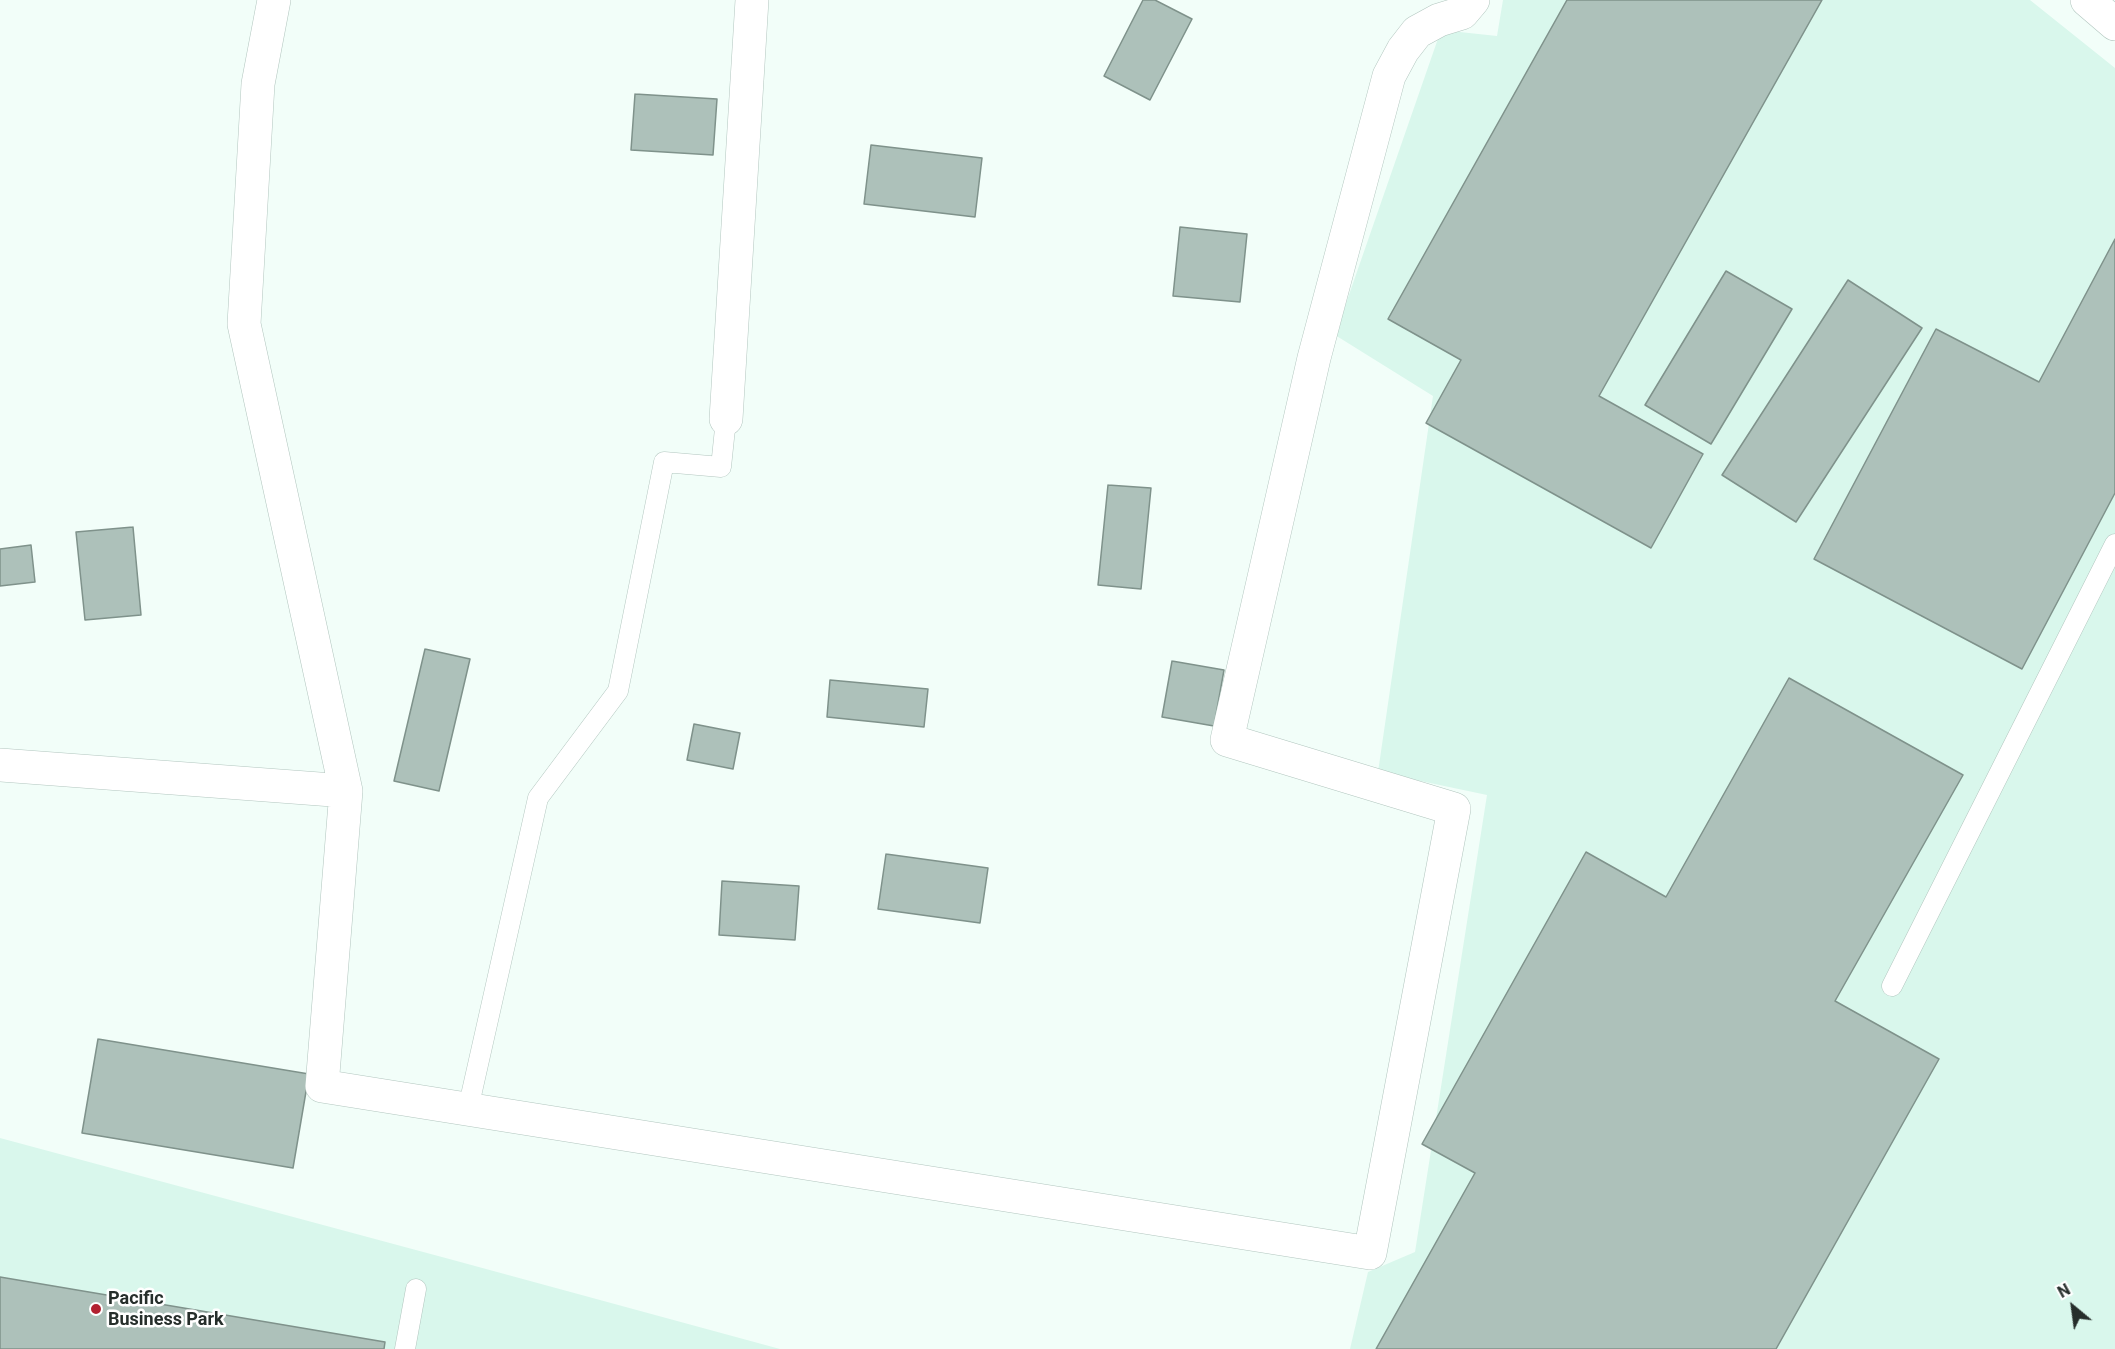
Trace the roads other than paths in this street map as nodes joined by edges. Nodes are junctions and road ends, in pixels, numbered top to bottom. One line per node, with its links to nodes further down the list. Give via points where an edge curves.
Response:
1 (752, 0): 6 (street)
2 (1473, 0): 11 (street, via 1462,13 1417,32 1389,76 1314,358 1227,740 1454,809 1370,1253)
3 (2087, 0): 5 (street)
4 (269, 3): 9 (street, via 258,84 244,324)
5 (2115, 24)
6 (726, 419): 11 (lane, via 721,466 664,462 618,691 538,798)
7 (2115, 544): 10 (lane)
8 (0, 765): 9 (street)
9 (346, 790): 11 (street, via 322,1086)
10 (1892, 986)
11 (468, 1109)
12 (416, 1289): 13 (lane)
13 (405, 1349)

